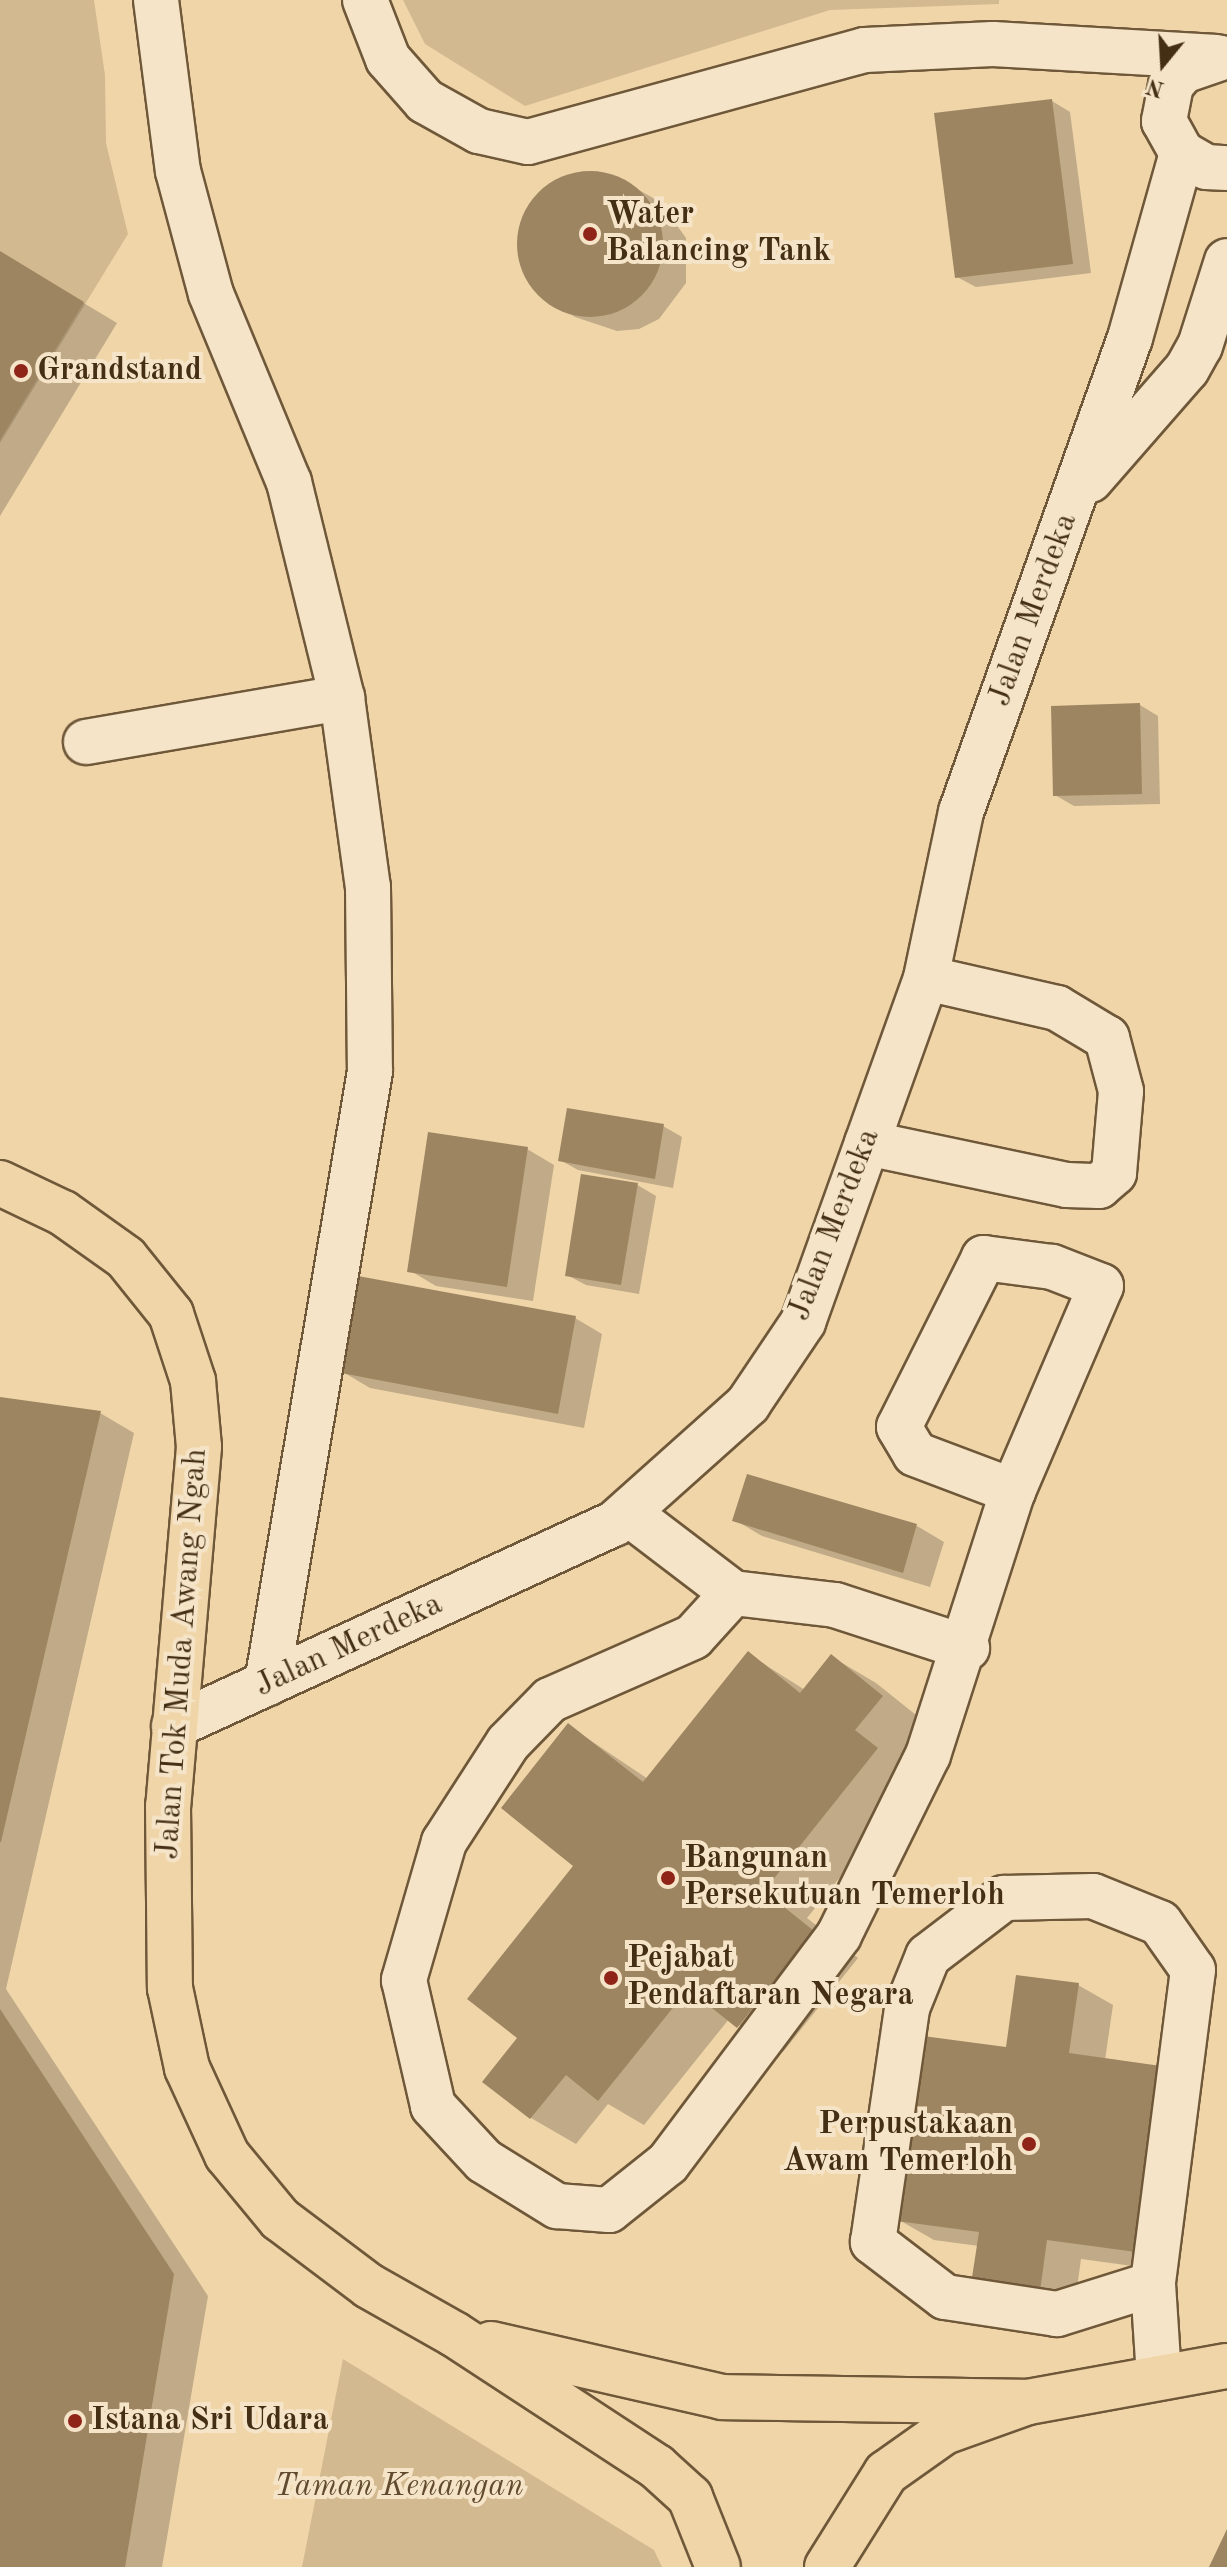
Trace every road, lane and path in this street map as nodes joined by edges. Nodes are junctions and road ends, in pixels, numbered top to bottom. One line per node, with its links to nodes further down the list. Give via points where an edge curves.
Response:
1 (156, 0): 10 (street, via 178,171 211,294 289,482)
2 (365, 0): 3 (street, via 388,59 425,101 479,131 528,142 865,50 993,44)
3 (1095, 52): 4 (street); 5 (street)
4 (1222, 58): 5 (street, via 1183,71)
5 (1165, 102): 6 (street, via 1167,130)
6 (1182, 153): 7 (street, via 1206,167); 9 (street, Jalan Merdeka, via 1130,338)
7 (1227, 168)
8 (1227, 261): 9 (street, Jalan Merdeka, via 1200,346 1187,369)
9 (1075, 497): 12 (street, Jalan Merdeka, via 961,812)
10 (342, 698): 11 (street); 19 (street, via 368,887 370,1071)
11 (86, 742)
12 (926, 978): 13 (street, Jalan Merdeka); 13 (street, via 1057,1008 1107,1038 1121,1091 1114,1173 1099,1186 1067,1185)
13 (867, 1143): 16 (street, Jalan Merdeka, via 803,1322 748,1404)
14 (0, 1183): 20 (main road, Jalan Tok Muda Awang Ngah, via 63,1213 126,1258 171,1314 193,1381 199,1447)
15 (1013, 1491): 15 (street, via 915,1454 899,1427 984,1258 1052,1267 1101,1286); 18 (street)
16 (628, 1513): 17 (street); 19 (street, Jalan Merdeka)
17 (733, 1593): 18 (street, via 835,1605); 18 (street, via 693,1637 550,1700 508,1743 444,1842 404,1980 433,2106 484,2161 557,2206 609,2210 668,2163 740,2072 839,1935 928,1755)
18 (967, 1648)
19 (267, 1683): 20 (street, Jalan Merdeka)
20 (174, 1726): 22 (main road, Jalan Tok Muda Awang Ngah, via 168,1806 170,1988 187,2068 207,2112 227,2155 280,2219 369,2286)
21 (1153, 2284): 21 (street, via 1193,1970 1160,1923 1093,1896 1004,1898 928,1956 907,2008 873,2242 945,2297 1057,2314); 24 (street)
22 (454, 2334): 25 (main road, Jalan Tok Muda Awang Ngah, via 722,2397); 26 (main road, Jalan Tok Muda Awang Ngah, via 657,2467 690,2497)
23 (1227, 2366): 24 (main road, Jalan Tok Muda Awang Ngah)
24 (1159, 2377): 25 (main road, Jalan Tok Muda Awang Ngah)
25 (1028, 2402): 27 (main road, Jalan Tok Muda Awang Ngah, via 944,2432 886,2473)
26 (718, 2567)
27 (827, 2567)

